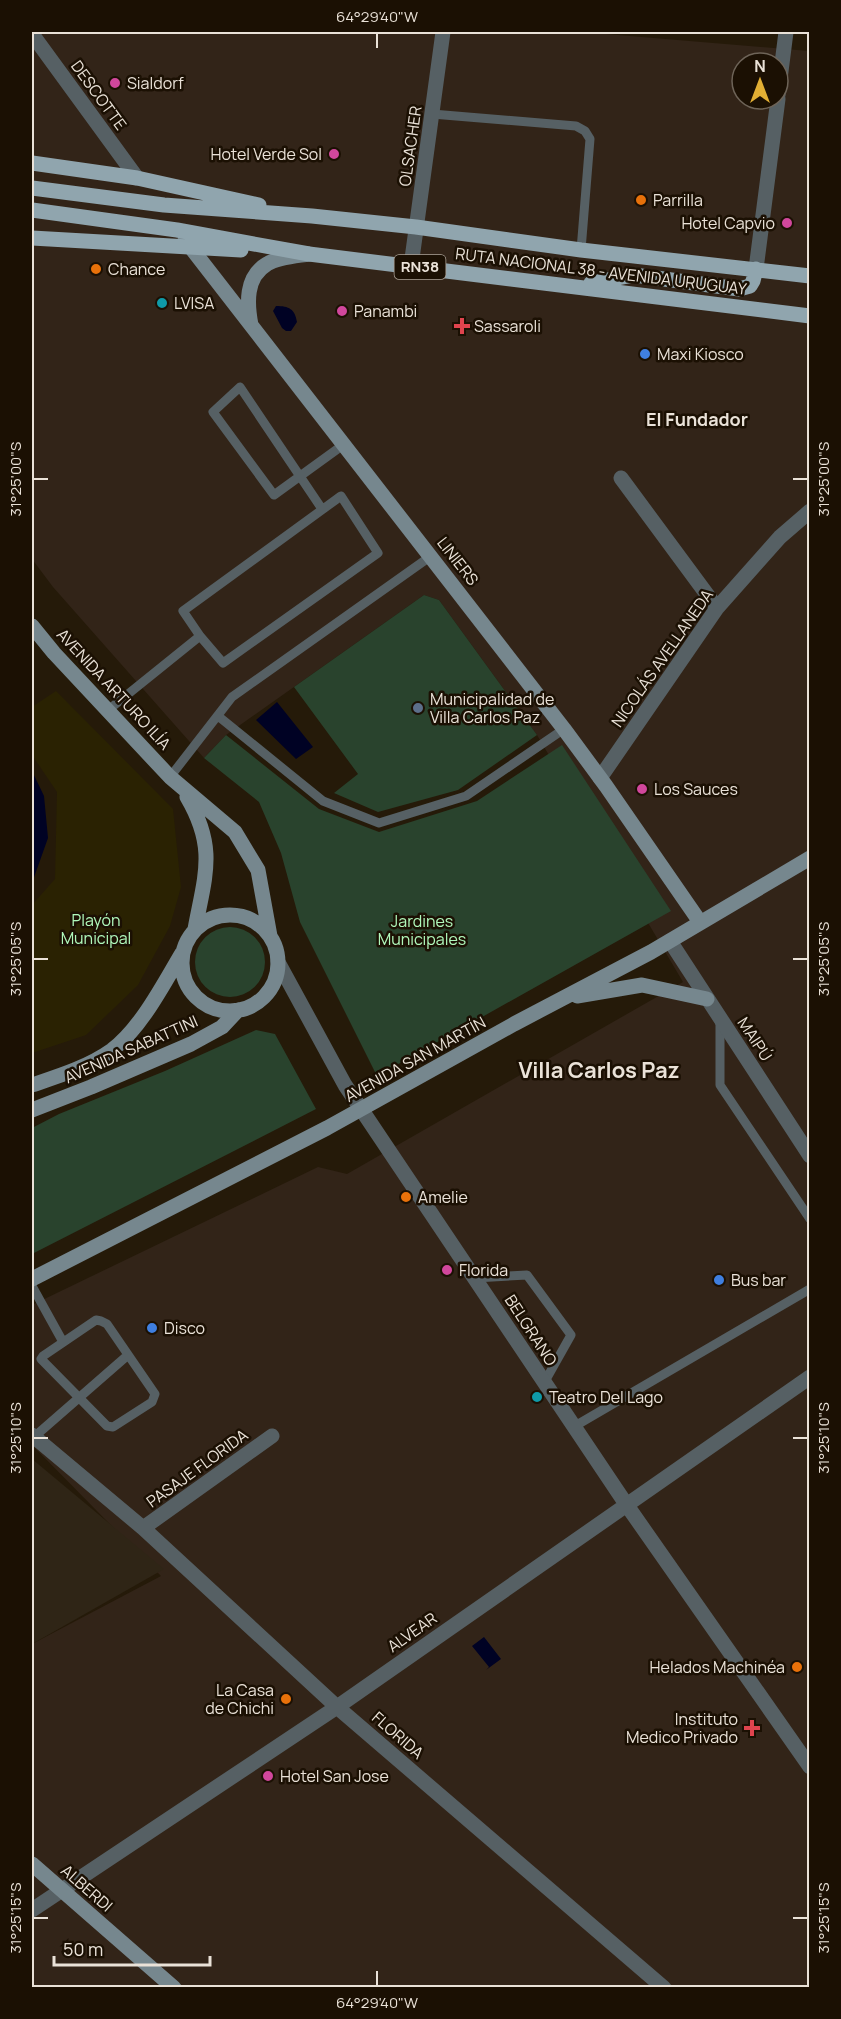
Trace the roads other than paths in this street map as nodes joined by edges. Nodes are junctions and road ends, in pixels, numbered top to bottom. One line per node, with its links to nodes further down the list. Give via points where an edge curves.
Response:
1 (443, 32): 6 (street, OLSACHER)
2 (786, 32): 4 (street)
3 (32, 34): 8 (street, DESCOTTE)
4 (784, 51)
5 (776, 111): 19 (street)
6 (432, 114): 12 (street, OLSACHER); 16 (lane, via 576,126 585,131 590,139)
7 (32, 163): 8 (main road)
8 (137, 178): 11 (main road)
9 (32, 188): 11 (main road, RUTA NACIONAL 38 - AVENIDA URUGUAY / RN38, via 164,205)
10 (32, 210): 13 (main road, RUTA NACIONAL 38 - AVENIDA URUGUAY / RN38)
11 (312, 216): 12 (main road, RUTA NACIONAL 38 - AVENIDA URUGUAY / RN38)
12 (416, 227): 16 (main road, RUTA NACIONAL 38 - AVENIDA URUGUAY / RN38); 18 (street, OLSACHER)
13 (177, 230): 15 (main road, LINIERS); 17 (main road, RUTA NACIONAL 38 - AVENIDA URUGUAY / RN38)
14 (32, 238): 15 (main road)
15 (190, 247): 17 (main road); 23 (main road, LINIERS)
16 (580, 250): 19 (main road, RUTA NACIONAL 38 - AVENIDA URUGUAY / RN38)
17 (309, 254): 18 (main road, RUTA NACIONAL 38 - AVENIDA URUGUAY / RN38); 23 (main road, via 267,264 253,279 248,297)
18 (411, 266): 21 (main road, RUTA NACIONAL 38 - AVENIDA URUGUAY / RN38)
19 (756, 269): 20 (main road, RUTA NACIONAL 38 - AVENIDA URUGUAY / RN38); 21 (main road, via 750,286 739,289 634,275)
20 (810, 276)
21 (576, 286): 22 (main road, RUTA NACIONAL 38 - AVENIDA URUGUAY / RN38)
22 (810, 316)
23 (251, 328): 24 (main road, LINIERS)
24 (343, 445): 25 (lane); 29 (main road, LINIERS)
25 (300, 476): 25 (lane, via 274,495 213,412 240,387); 27 (lane)
26 (621, 478): 30 (street)
27 (322, 508): 32 (lane, via 183,611); 32 (lane, via 341,496 378,553 223,663)
28 (810, 511): 30 (street, NICOLÁS AVELLANEDA, via 780,537)
29 (431, 556): 34 (lane, via 232,698); 35 (main road, LINIERS)
30 (717, 608): 37 (street, NICOLÁS AVELLANEDA)
31 (32, 626): 33 (main road, AVENIDA ARTURO ILÍA)
32 (200, 636): 33 (lane)
33 (107, 711): 36 (main road, AVENIDA ARTURO ILÍA)
34 (218, 716): 35 (lane, via 323,801 378,823 466,796); 36 (lane)
35 (564, 729): 37 (main road, LINIERS)
36 (170, 777): 38 (main road)
37 (600, 778): 40 (main road, LINIERS)
38 (183, 789): 41 (main road, via 198,815 207,858); 42 (main road, via 235,832 247,851 258,870)
39 (810, 858): 40 (main road, AVENIDA SAN MARTÍN)
40 (700, 922): 43 (main road, AVENIDA SAN MARTÍN)
41 (195, 929): 42 (main road, via 206,921 234,915 255,922); 44 (main road)
42 (270, 936): 45 (main road)
43 (670, 941): 46 (street, MAIPÚ); 47 (main road, AVENIDA SAN MARTÍN)
44 (182, 953): 48 (main road, via 186,984 195,997 223,1011); 50 (main road, AVENIDA SABATTINI, via 144,1013 118,1045 78,1068)
45 (278, 962): 48 (main road, via 272,988 257,1002); 51 (street, BELGRANO)
46 (707, 999): 47 (main road, via 642,986); 49 (street, MAIPÚ)
47 (560, 1000): 51 (main road, AVENIDA SAN MARTÍN)
48 (238, 1010): 52 (main road, AVENIDA SABATTINI, via 222,1027 191,1044)
49 (720, 1017): 53 (street, MAIPÚ); 54 (lane, via 720,1085)
50 (32, 1085)
51 (361, 1109): 55 (street, BELGRANO); 56 (main road, AVENIDA SAN MARTÍN)
52 (32, 1110)
53 (810, 1156)
54 (810, 1219)
55 (475, 1278): 62 (street, BELGRANO); 62 (lane, via 528,1275 571,1335)
56 (32, 1279)
57 (32, 1286): 59 (lane)
58 (810, 1289): 64 (lane)
59 (63, 1342): 60 (lane, via 96,1320 101,1321); 63 (lane, via 43,1356 42,1362)
60 (128, 1355): 63 (lane); 63 (lane, via 155,1394 152,1402 109,1426)
61 (810, 1377): 67 (street, ALVEAR)
62 (544, 1383): 64 (street, BELGRANO)
63 (79, 1398): 65 (lane)
64 (575, 1426): 67 (street, BELGRANO)
65 (33, 1436): 68 (street, FLORIDA)
66 (272, 1436): 68 (street, PASAJE FLORIDA)
67 (626, 1504): 69 (street, ALVEAR); 70 (street, BELGRANO)
68 (143, 1528): 69 (street, FLORIDA)
69 (337, 1707): 72 (street, ALVEAR); 75 (street, FLORIDA)
70 (810, 1767)
71 (32, 1864): 72 (main road, ALBERDI)
72 (62, 1890): 73 (street, ALVEAR); 74 (main road, ALBERDI)
73 (32, 1910)
74 (174, 1988)
75 (664, 1988)

